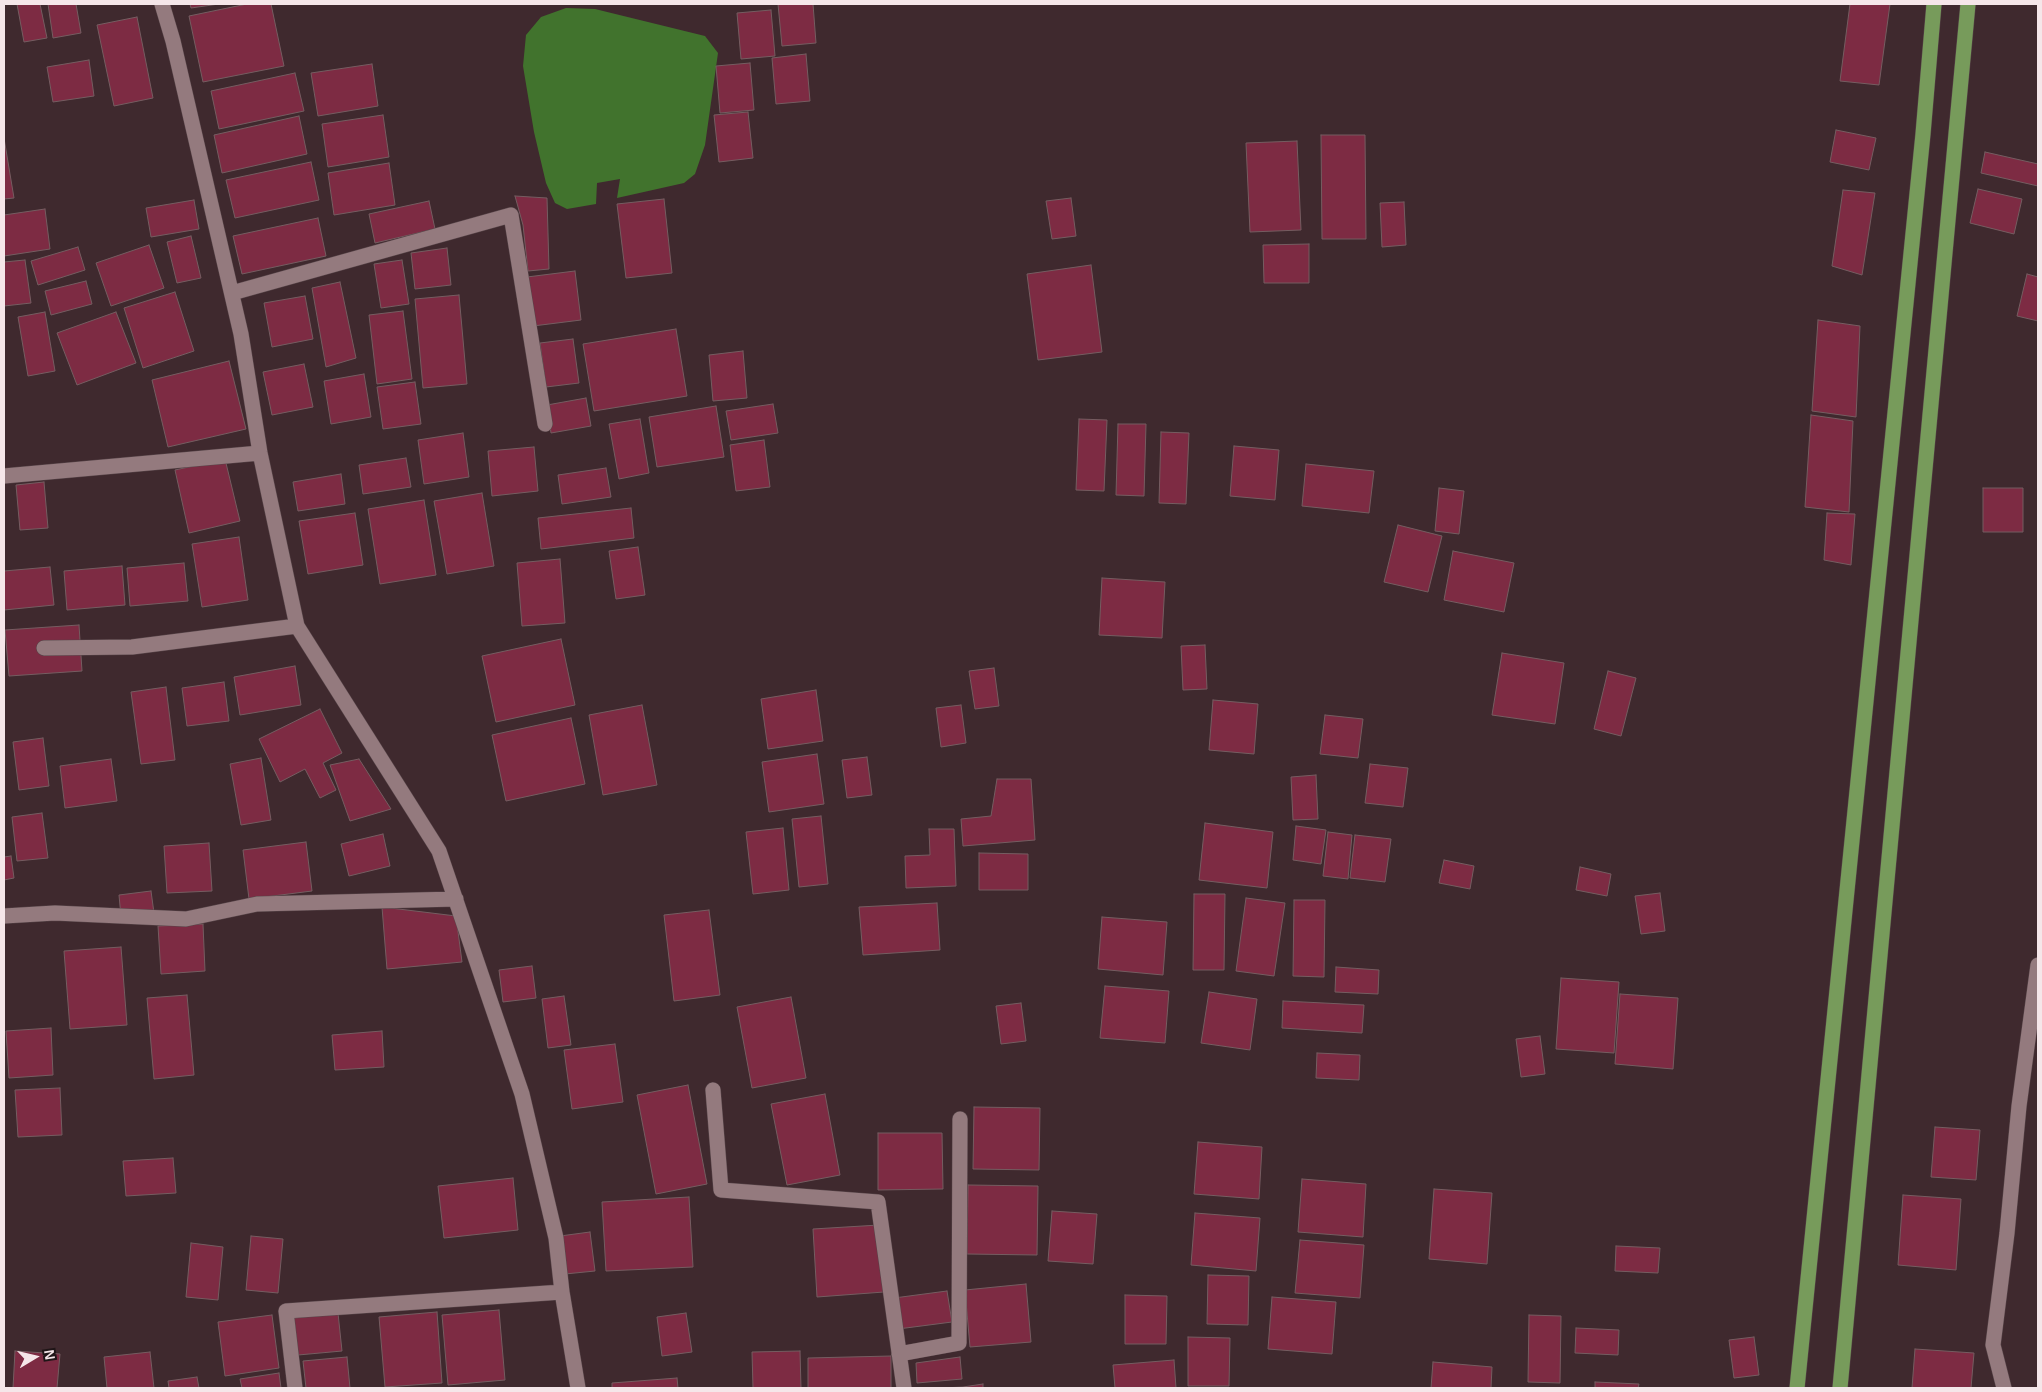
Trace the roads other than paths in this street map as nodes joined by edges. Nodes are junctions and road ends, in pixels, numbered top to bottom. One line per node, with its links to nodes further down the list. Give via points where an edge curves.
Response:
1 (162, 4): 4 (street)
2 (1934, 4): 20 (main road)
3 (1968, 4): 21 (main road)
4 (232, 293): 5 (street, via 511,215); 6 (street, via 242,334)
5 (545, 424)
6 (260, 453): 7 (street); 8 (street)
7 (4, 476)
8 (297, 626): 9 (street, via 132,647); 10 (street, via 439,851)
9 (44, 648)
10 (456, 898): 11 (street, via 257,904 186,919 55,913); 15 (street, via 522,1094 556,1238)
11 (4, 916)
12 (2038, 965): 22 (street, via 1993,1345)
13 (713, 1090): 16 (street, via 721,1190 878,1202)
14 (960, 1120): 16 (street, via 959,1343)
15 (562, 1292): 17 (street, via 286,1311); 18 (street)
16 (899, 1354): 19 (street)
17 (295, 1388)
18 (578, 1388)
19 (904, 1388)
20 (1797, 1388)
21 (1840, 1388)
22 (2004, 1388)

